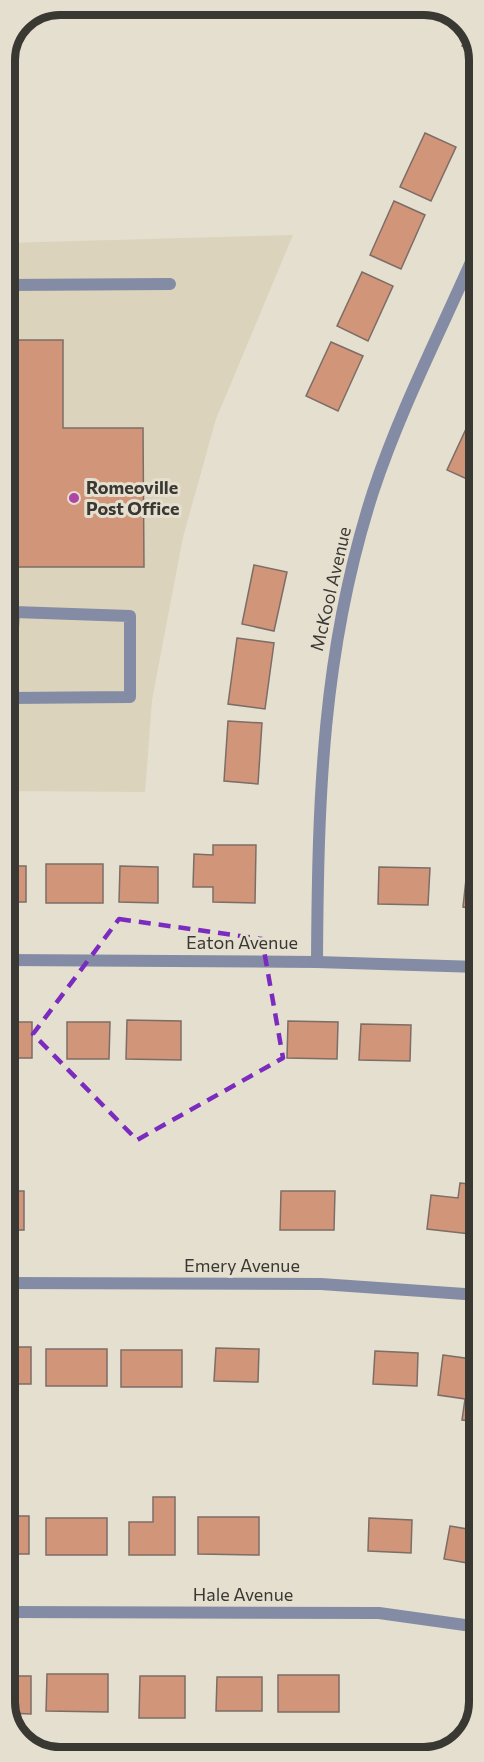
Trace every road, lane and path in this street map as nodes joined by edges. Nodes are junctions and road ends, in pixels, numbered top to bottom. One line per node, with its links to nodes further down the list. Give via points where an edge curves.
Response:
1 (469, 267): 7 (street, McKool Avenue, via 381,472 345,600 328,690 321,756)
2 (170, 284): 3 (street)
3 (15, 285)
4 (15, 612): 5 (street, via 130,616 130,697)
5 (15, 698)
6 (15, 960): 7 (street, Eaton Avenue)
7 (317, 962): 8 (street, Eaton Avenue)
8 (469, 967)
9 (15, 1284): 10 (street, Emery Avenue, via 321,1284)
10 (469, 1294)
11 (15, 1612): 12 (street, Hale Avenue, via 379,1613)
12 (469, 1626)

